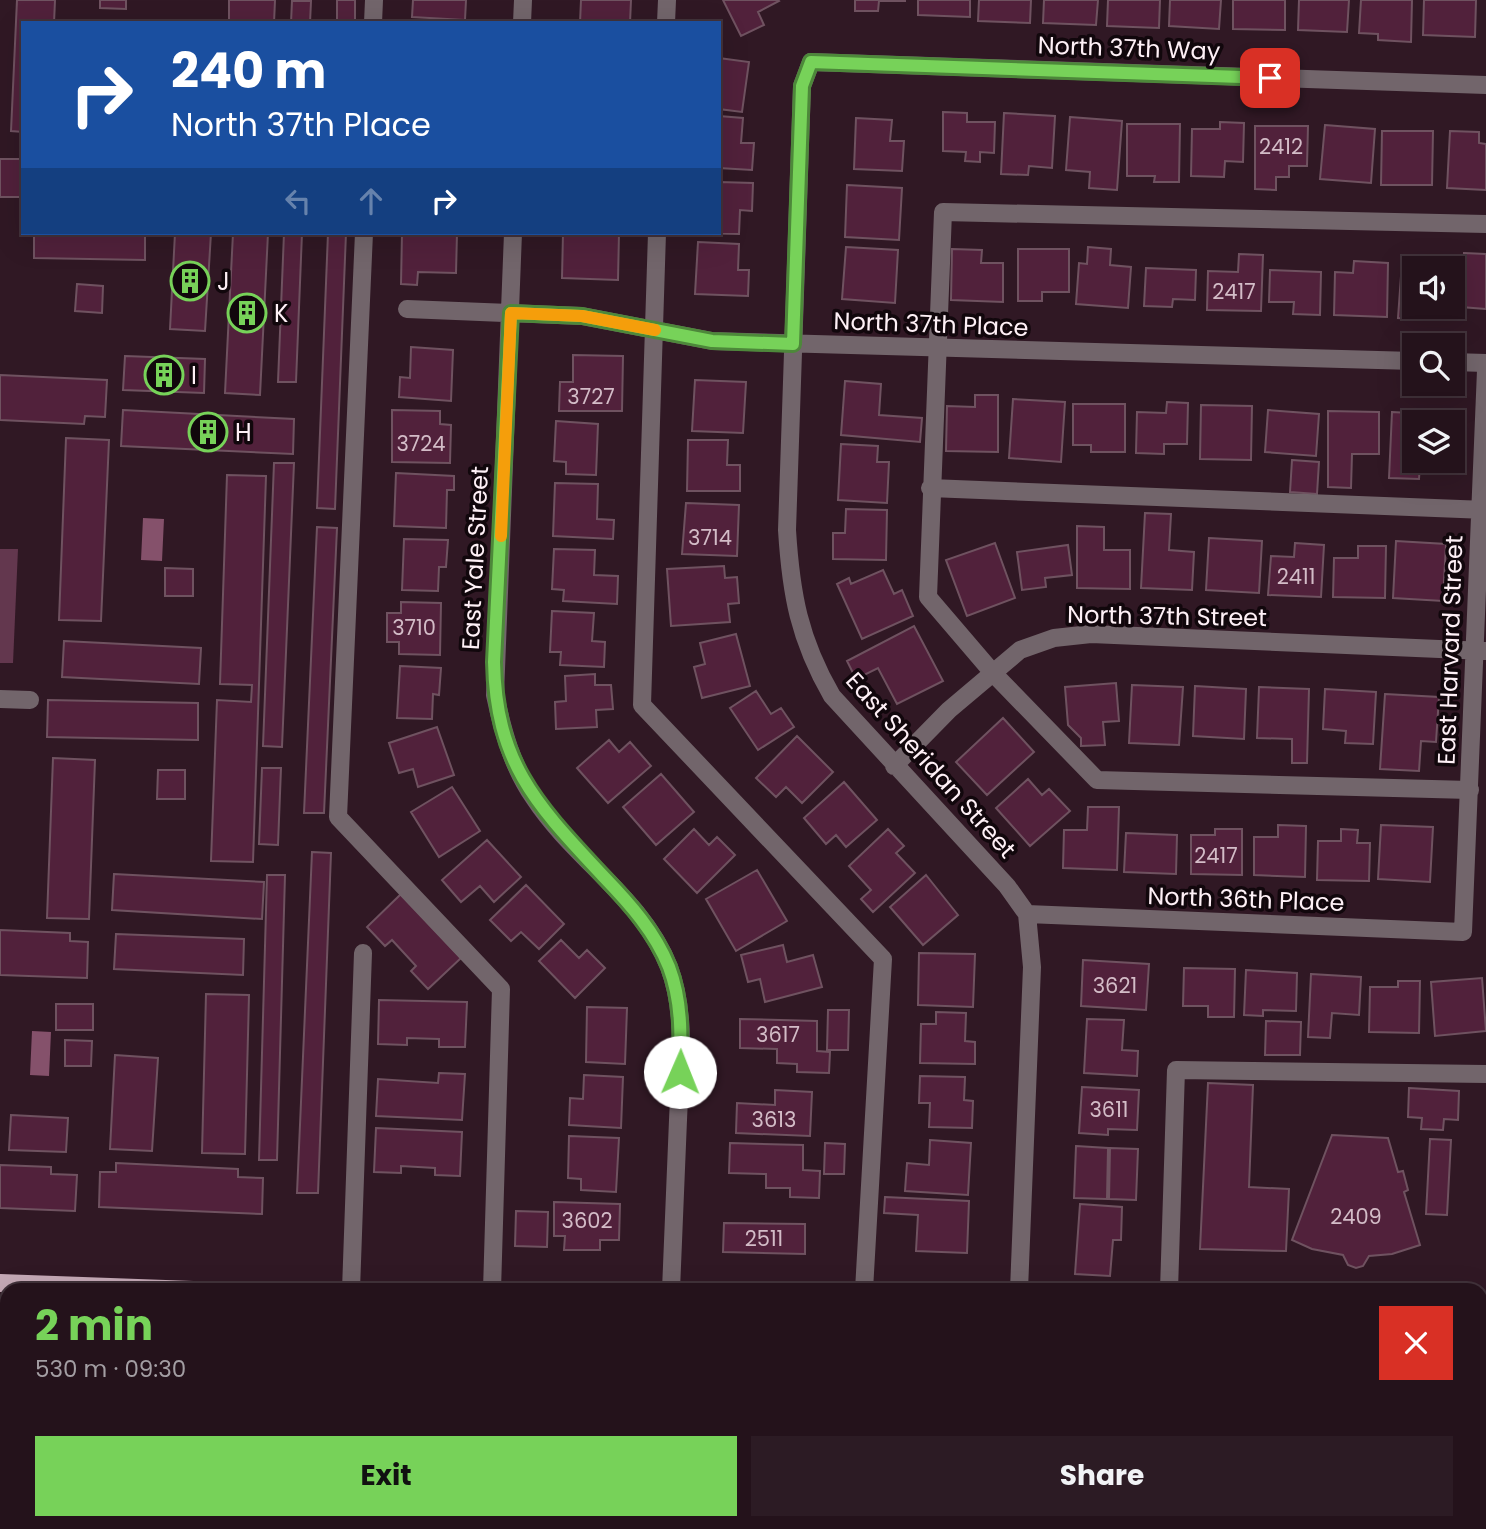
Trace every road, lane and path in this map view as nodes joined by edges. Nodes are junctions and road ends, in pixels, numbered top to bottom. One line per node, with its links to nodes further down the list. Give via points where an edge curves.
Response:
1 (374, 0): 4 (street)
2 (523, 0): 5 (street)
3 (667, 0): 6 (street)
4 (373, 21)
5 (522, 21)
6 (666, 21)
7 (811, 62): 8 (street, North 37th Way); 16 (street, East Sheridan Street, via 802,86)
8 (1486, 85)
9 (1486, 224): 17 (street, via 943,212)
10 (364, 235): 35 (street, via 338,817 500,989)
11 (513, 235): 14 (street, East Yale Street)
12 (657, 235): 15 (street)
13 (407, 309): 14 (street, North 37th Place)
14 (511, 313): 15 (street, North 37th Place, via 582,316); 36 (street, East Yale Street, via 495,695 514,766 550,818 651,933 679,999)
15 (653, 330): 16 (street, North 37th Place, via 712,341); 37 (street, via 642,705 883,959)
16 (793, 344): 17 (street, North 37th Place); 28 (street, East Sheridan Street, via 787,530 798,623 832,696)
17 (937, 350): 18 (street, North 37th Place); 22 (street)
18 (1402, 361)
19 (1465, 362): 20 (street)
20 (1486, 363)
21 (1486, 370): 23 (street, East Harvard Street)
22 (930, 488): 23 (street); 25 (street, via 928,597)
23 (1483, 510): 24 (street, East Harvard Street)
24 (1480, 651): 25 (street, North 37th Street, via 1091,634 1054,638 1020,650); 29 (street, East Harvard Street)
25 (993, 673): 28 (street, North 37th Street); 29 (street, via 1097,780)
26 (0, 699): 27 (street)
27 (30, 700)
28 (894, 766): 30 (street, East Sheridan Street, via 1007,886)
29 (1470, 790): 31 (street, East Harvard Street)
30 (1027, 914): 31 (street, North 36th Place); 38 (street, via 1032,967)
31 (1463, 932)
32 (363, 953): 34 (street)
33 (1486, 1074): 39 (street, via 1176,1070)
34 (351, 1283)
35 (492, 1283)
36 (671, 1283)
37 (864, 1283)
38 (1019, 1283)
39 (1168, 1283)

